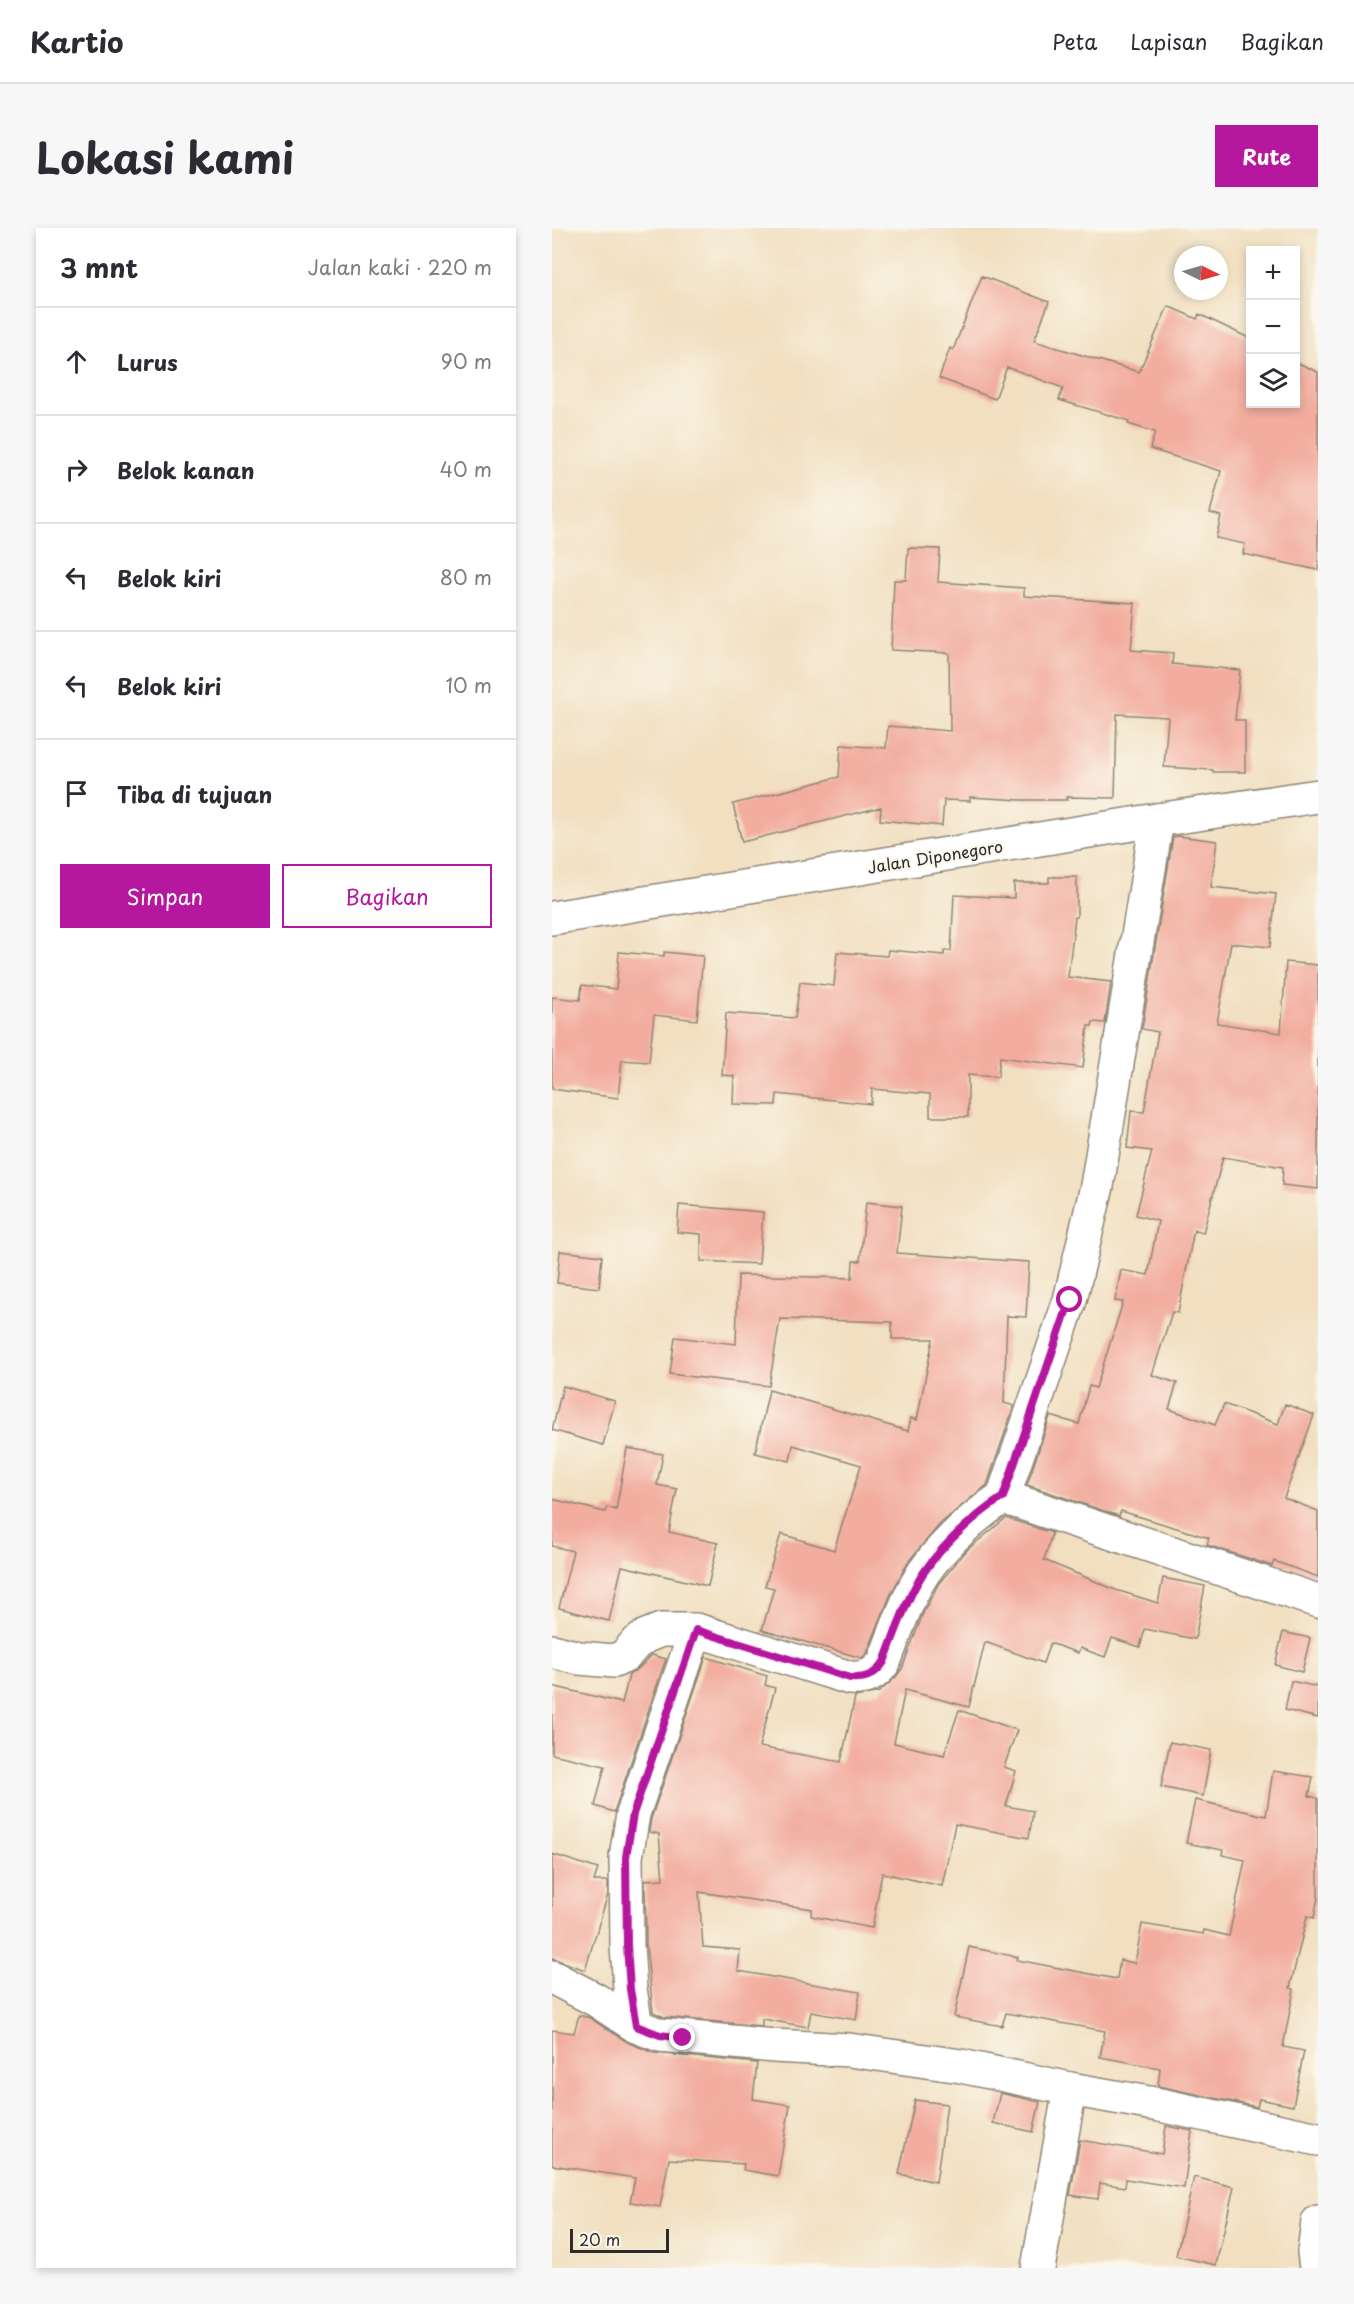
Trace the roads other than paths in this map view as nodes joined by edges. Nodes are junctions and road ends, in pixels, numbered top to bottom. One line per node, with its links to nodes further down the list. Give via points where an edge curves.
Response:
1 (1318, 796): 2 (street, Jalan Diponegoro)
2 (1157, 820): 3 (street, Jalan Diponegoro); 4 (street, via 1097,1186 1070,1300)
3 (552, 918)
4 (1003, 1497): 5 (street); 6 (street, via 979,1513 949,1542 917,1584 884,1662 870,1676 850,1678)
5 (1318, 1601)
6 (696, 1630): 7 (street, via 661,1630 646,1636 614,1661); 9 (street, via 633,1814 626,1857 627,1946)
7 (552, 1651)
8 (552, 1977): 9 (street)
9 (636, 2026): 10 (street, via 683,2038 849,2050 939,2063)
10 (1070, 2089): 11 (street); 13 (street)
11 (1318, 2139)
12 (1318, 2222): 14 (street)
13 (1038, 2268)
14 (1316, 2268)

